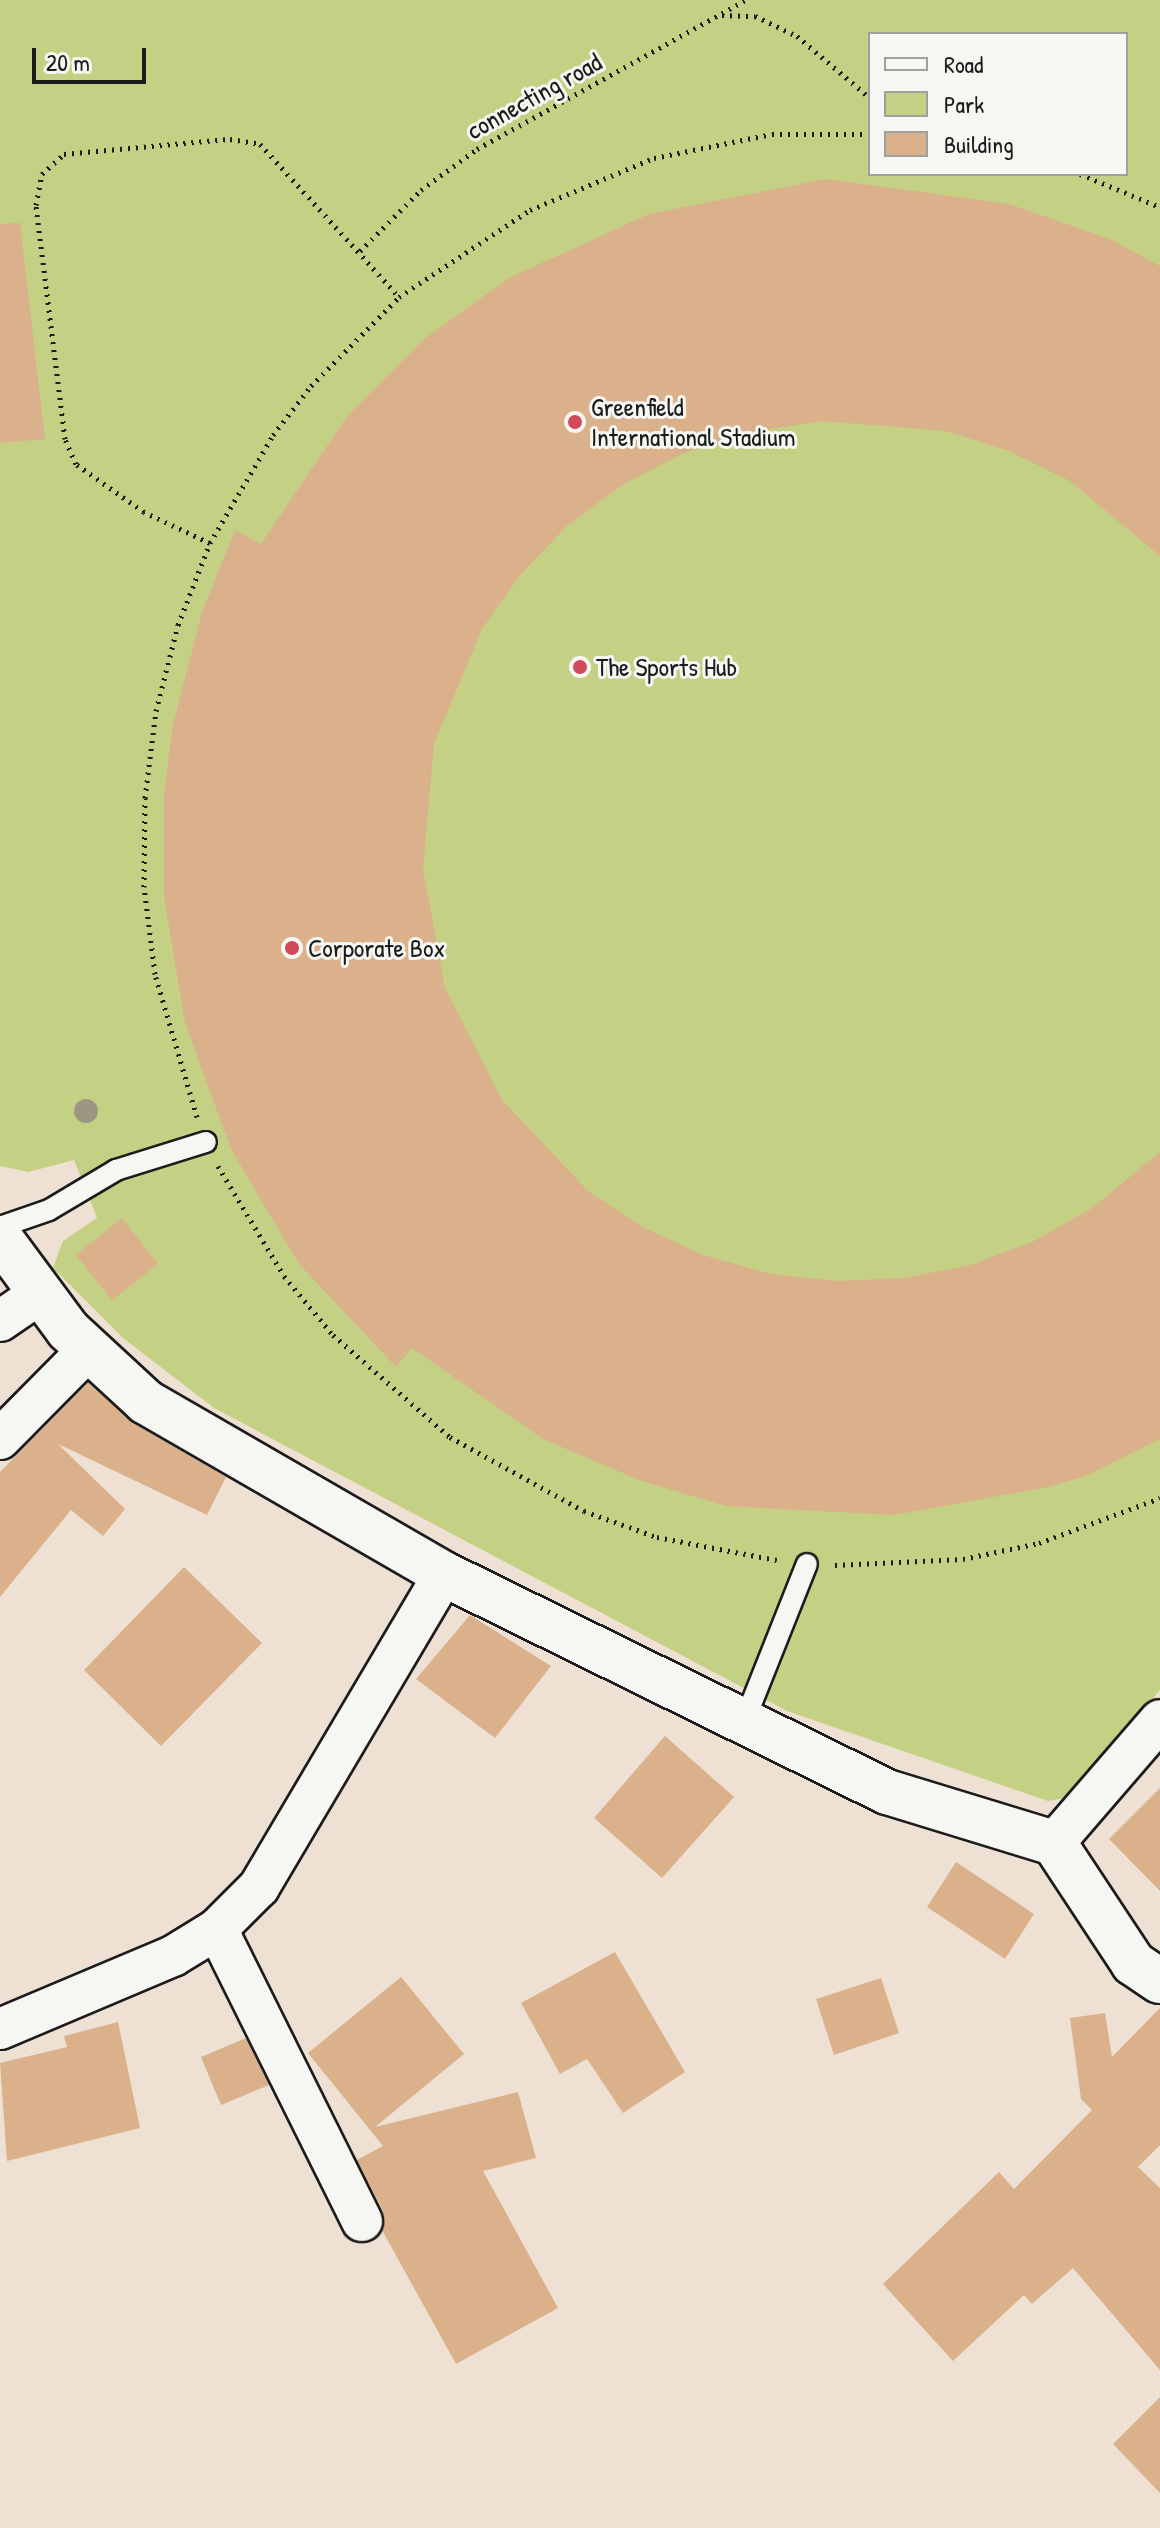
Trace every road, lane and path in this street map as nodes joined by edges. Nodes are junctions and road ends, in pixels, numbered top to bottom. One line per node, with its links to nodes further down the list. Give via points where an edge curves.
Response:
1 (746, 0): 2 (path, connecting road)
2 (719, 15): 3 (path, via 755,16 797,36); 7 (path, connecting road, via 477,149 421,190)
3 (868, 96)
4 (868, 134): 8 (path, via 772,134 640,163 530,210)
5 (1085, 176): 6 (path)
6 (1160, 207)
7 (360, 251): 8 (path); 9 (path, via 260,144 230,139 64,154 42,174 36,205 65,439 76,464 144,512)
8 (399, 297): 9 (path, via 311,386 273,435)
9 (210, 543): 10 (path, via 178,625 156,711 145,798 144,887 172,1045)
10 (206, 1142): 11 (lane, via 116,1170 49,1210); 18 (path, via 242,1211 314,1311 389,1389 450,1437 515,1477 613,1521 731,1554)
11 (0, 1227)
12 (0, 1238): 13 (street)
13 (41, 1293): 14 (street); 15 (street)
14 (0, 1321)
15 (89, 1349): 16 (street); 19 (street, via 146,1402)
16 (0, 1439)
17 (1160, 1498): 18 (path, via 1039,1543 963,1559)
18 (807, 1564): 21 (lane)
19 (444, 1574): 21 (street); 23 (street, via 308,1814 259,1887)
20 (1160, 1720): 22 (street)
21 (744, 1722): 22 (street, via 887,1792)
22 (1054, 1843): 24 (street, via 1133,1963)
23 (217, 1929): 25 (street, via 103,1990); 26 (street)
24 (1160, 1981)
25 (0, 2029)
26 (362, 2221)

